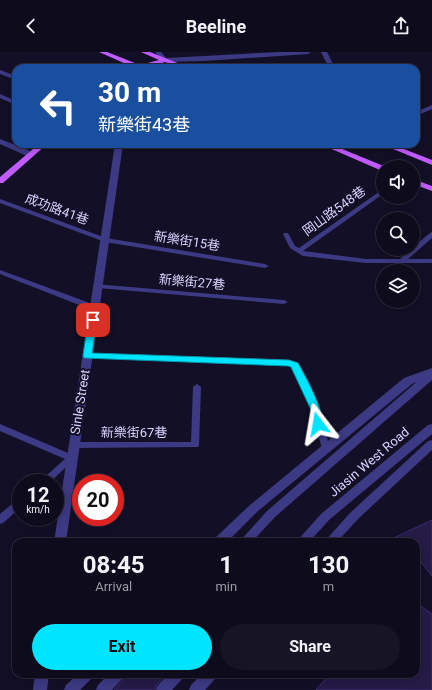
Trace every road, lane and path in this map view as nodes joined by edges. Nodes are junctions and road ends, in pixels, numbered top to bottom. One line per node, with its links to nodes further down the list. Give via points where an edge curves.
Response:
1 (102, 52): 8 (main road)
2 (120, 52): 8 (main road)
3 (144, 52): 9 (main road)
4 (158, 52): 9 (street)
5 (308, 52): 7 (street)
6 (324, 52): 13 (lane)
7 (270, 53): 9 (street)
8 (122, 60): 10 (main road)
9 (164, 60): 11 (main road); 12 (main road)
10 (131, 64)
11 (152, 64)
12 (176, 64)
13 (330, 64)
14 (0, 72): 15 (lane)
15 (12, 76)
16 (0, 96): 17 (lane)
17 (12, 101)
18 (432, 107): 19 (lane)
19 (420, 112)
20 (0, 141): 21 (street)
21 (12, 146)
22 (16, 148): 27 (street)
23 (38, 148): 27 (main road)
24 (119, 148): 37 (street, Sinle Street)
25 (334, 148): 29 (main road)
26 (395, 148): 28 (main road)
27 (30, 154): 30 (main road)
28 (432, 163)
29 (376, 165)
30 (0, 181)
31 (420, 184): 32 (main road)
32 (432, 189)
33 (376, 196): 38 (lane, 岡山路548巷)
34 (0, 201): 37 (lane, 成功路41巷)
35 (286, 234): 38 (lane, via 292,247)
36 (432, 234): 40 (lane)
37 (105, 240): 41 (lane, 新樂街15巷); 43 (street, Sinle Street)
38 (299, 251): 40 (lane, via 303,254 359,261)
39 (432, 261): 40 (lane)
40 (402, 262)
41 (265, 266)
42 (0, 272): 45 (lane)
43 (98, 286): 44 (lane, 新樂街27巷); 45 (street, Sinle Street)
44 (284, 302)
45 (94, 308): 46 (street, Sinle Street)
46 (87, 356): 52 (street, Sinle Street); 53 (lane, via 295,365 317,412)
47 (432, 373): 53 (street, via 408,381); 60 (street, Jiasin West Road, via 271,514)
48 (197, 387): 52 (lane, 新樂街67巷, via 195,445)
49 (0, 427): 54 (lane)
50 (432, 428): 61 (street, Jiasin West Road, via 325,517)
51 (432, 444): 62 (street)
52 (74, 445): 54 (street, Sinle Street)
53 (326, 448): 59 (street, via 254,508)
54 (72, 458): 55 (lane); 58 (street, Sinle Street)
55 (53, 474)
56 (12, 510): 57 (lane)
57 (0, 520)
58 (61, 538)
59 (223, 538)
60 (249, 538)
61 (306, 538)
62 (334, 538)
63 (42, 678): 68 (street)
64 (83, 678): 69 (street)
65 (114, 678): 70 (street)
66 (174, 678): 71 (street)
67 (206, 678): 72 (street)
68 (40, 690)
69 (71, 690)
70 (103, 690)
71 (163, 690)
72 (196, 690)

